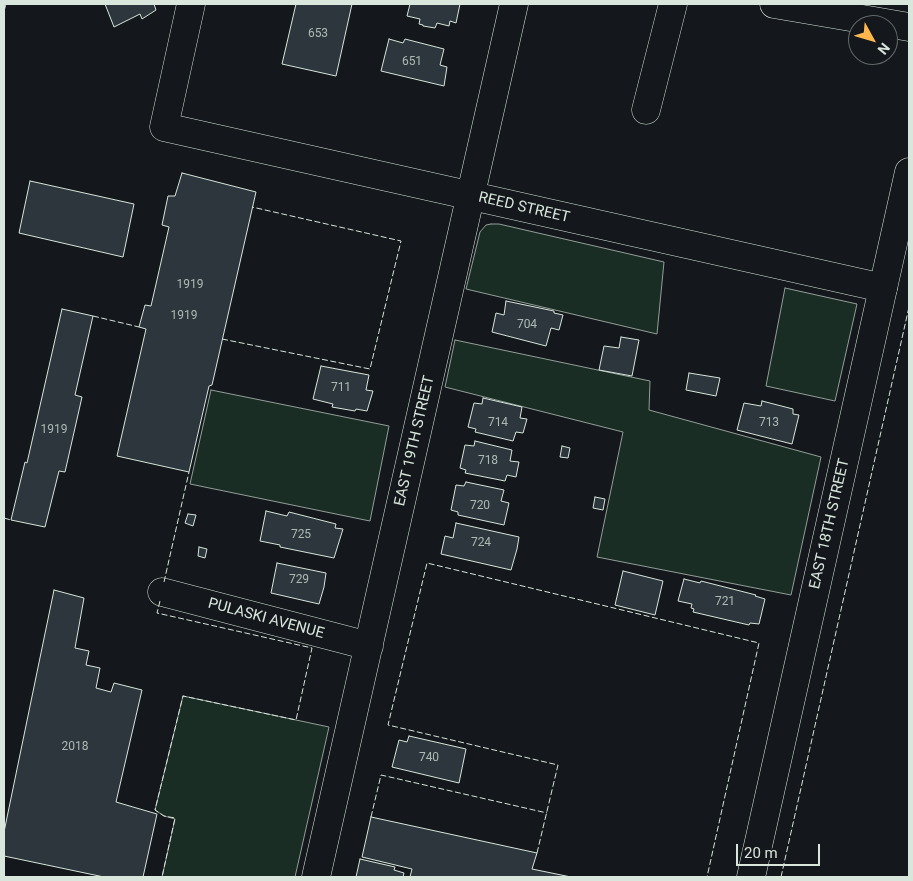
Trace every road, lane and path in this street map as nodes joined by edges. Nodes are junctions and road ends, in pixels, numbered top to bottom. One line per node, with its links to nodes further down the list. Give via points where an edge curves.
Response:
1 (191, 4): 8 (street, REED STREET, via 164,127)
2 (514, 4): 8 (street, EAST 19TH STREET)
3 (672, 4): 6 (street)
4 (774, 4): 5 (street)
5 (909, 27)
6 (646, 110)
7 (909, 172): 9 (street, EAST 18TH STREET)
8 (470, 196): 9 (street, REED STREET); 11 (street, EAST 19TH STREET)
9 (883, 288): 13 (street, EAST 18TH STREET)
10 (162, 592): 11 (street, PULASKI AVENUE)
11 (369, 646): 12 (street, EAST 19TH STREET)
12 (316, 877)
13 (751, 877)

